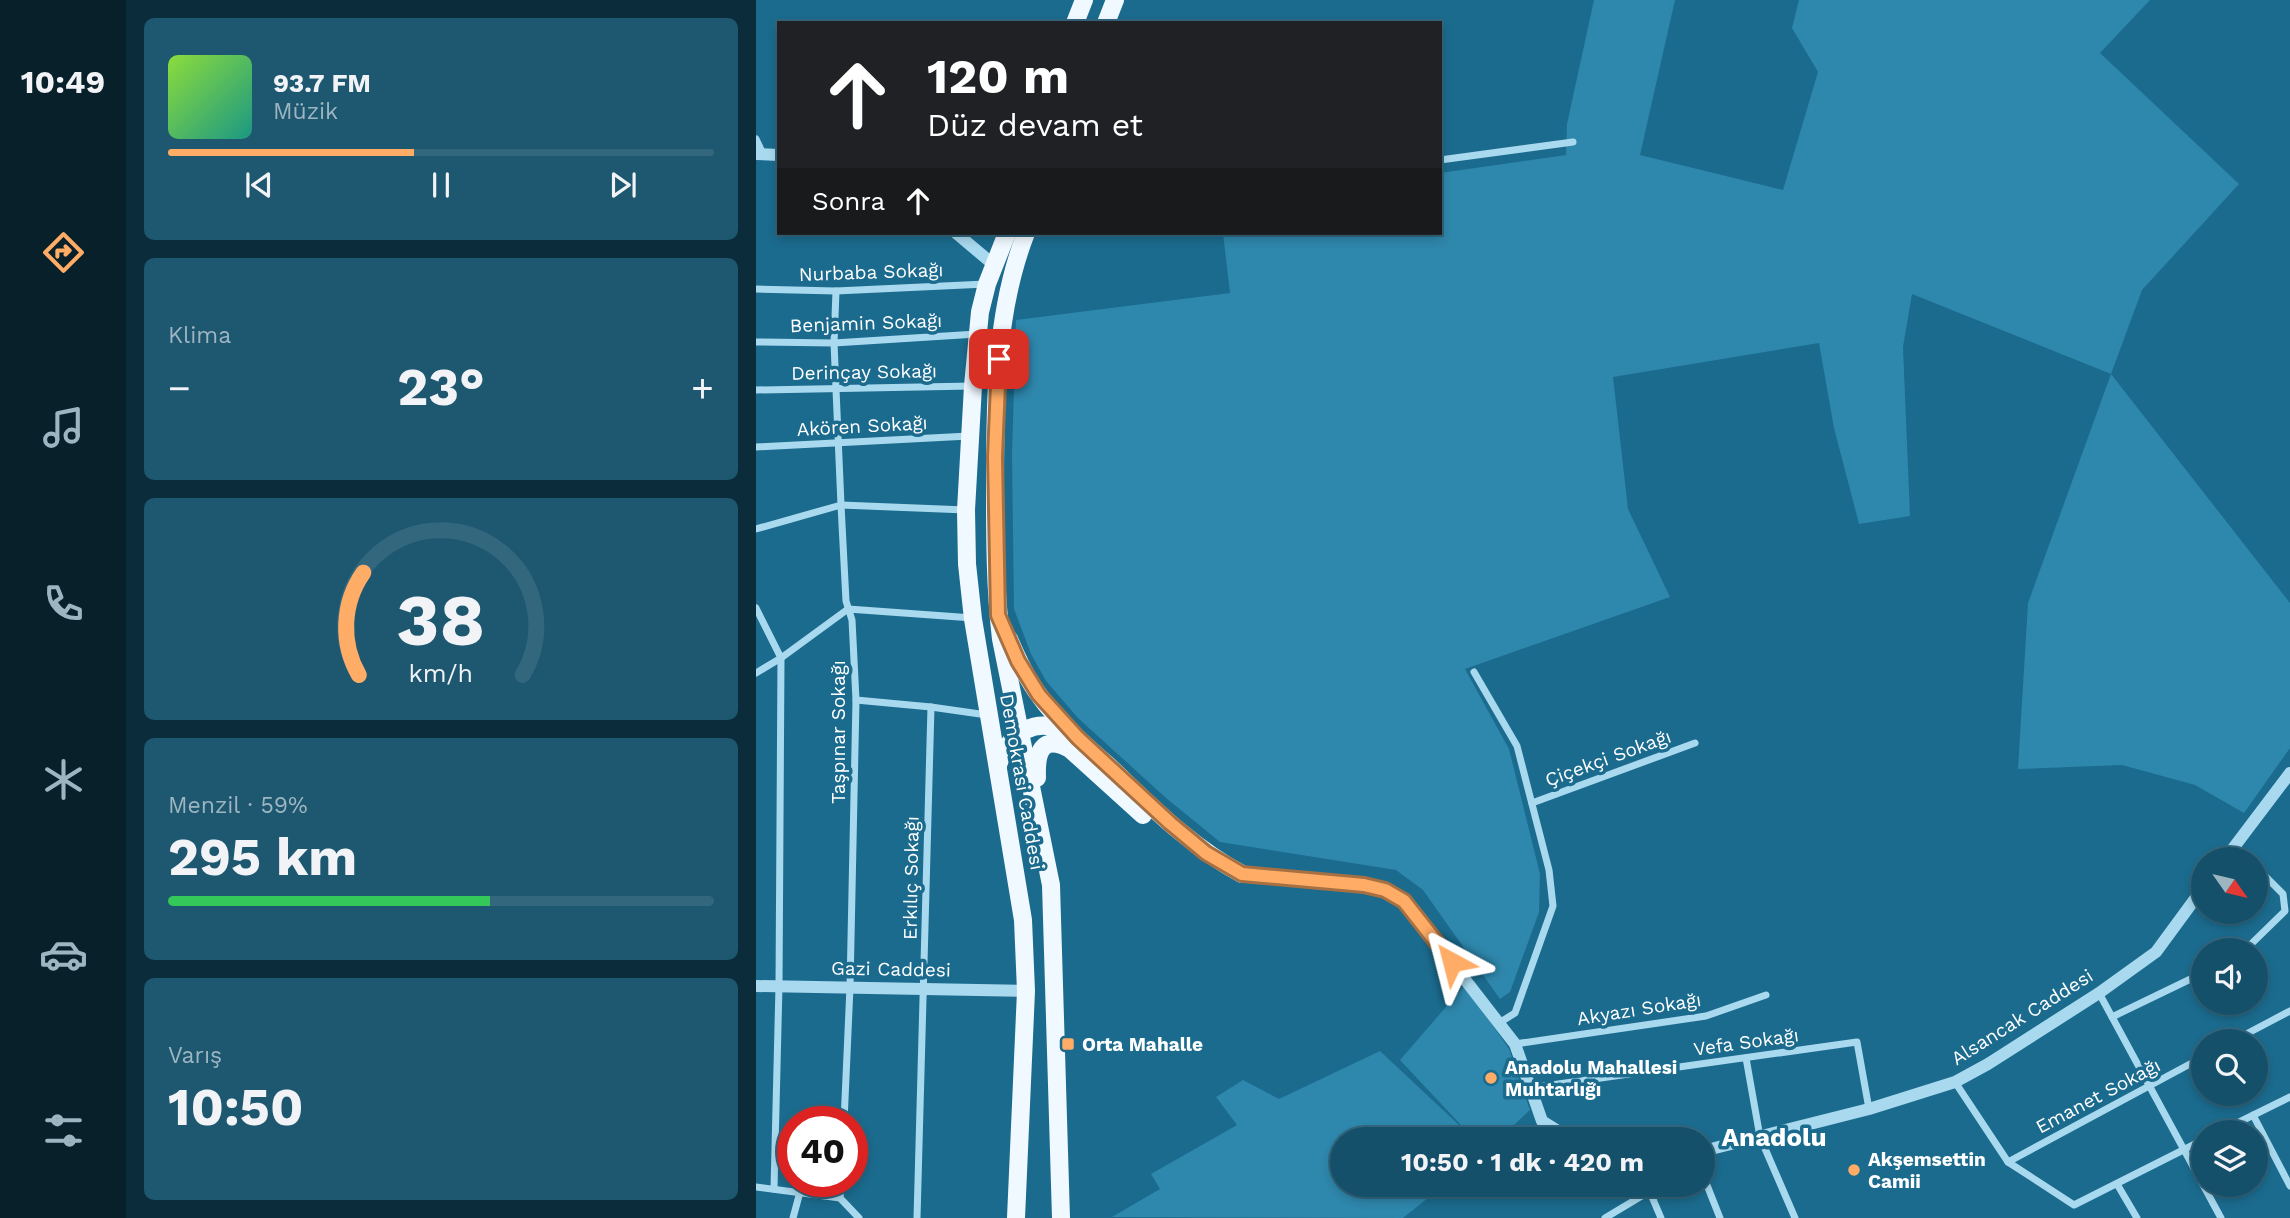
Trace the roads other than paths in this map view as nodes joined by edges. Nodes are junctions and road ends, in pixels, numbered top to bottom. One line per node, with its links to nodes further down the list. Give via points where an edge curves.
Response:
1 (1083, 0): 4 (main road)
2 (1096, 0): 5 (main road)
3 (1115, 0): 6 (main road)
4 (1076, 21)
5 (1089, 21)
6 (1107, 21)
7 (756, 139): 9 (street)
8 (1573, 142): 10 (street)
9 (760, 155)
10 (1442, 160)
11 (958, 235): 14 (street)
12 (1006, 235): 14 (main road, Demokrasi Caddesi)
13 (1025, 235): 32 (main road, Demokrasi Caddesi, via 1010,285 997,386)
14 (994, 265): 15 (main road, Demokrasi Caddesi)
15 (987, 284): 17 (street, Nurbaba Sokağı); 18 (main road, Demokrasi Caddesi)
16 (756, 289): 17 (street, Nurbaba Sokağı)
17 (836, 291): 20 (street, Taşpınar Sokağı)
18 (978, 334): 20 (street, Benjamin Sokağı); 21 (main road, Demokrasi Caddesi)
19 (756, 342): 20 (street, Benjamin Sokağı)
20 (834, 343): 22 (street, Taşpınar Sokağı)
21 (973, 386): 22 (street, Derinçay Sokağı); 24 (main road, Demokrasi Caddesi)
22 (837, 388): 23 (street, Derinçay Sokağı); 25 (street, Taşpınar Sokağı)
23 (756, 390)
24 (970, 436): 25 (street, Akören Sokağı); 28 (main road, Demokrasi Caddesi)
25 (838, 443): 26 (street, Akören Sokağı); 27 (street, Taşpınar Sokağı)
26 (756, 447)
27 (841, 505): 28 (street); 29 (street); 31 (street, Taşpınar Sokağı)
28 (966, 510): 33 (main road, Demokrasi Caddesi)
29 (756, 529)
30 (756, 608): 34 (street)
31 (848, 609): 33 (street); 34 (street); 37 (street, Taşpınar Sokağı)
32 (998, 615): 40 (main road, Demokrasi Caddesi); 41 (main road, via 1039,695)
33 (973, 618): 39 (main road, Demokrasi Caddesi)
34 (782, 658): 36 (street); 55 (street)
35 (1474, 672): 45 (street, via 1517,746)
36 (756, 673)
37 (856, 700): 38 (street); 56 (street, Taşpınar Sokağı)
38 (931, 707): 39 (street); 57 (street, Erkılıç Sokağı)
39 (988, 715): 43 (main road, Demokrasi Caddesi)
40 (1021, 733): 41 (main road, via 1046,724); 43 (main road, via 1002,752); 46 (main road, Demokrasi Caddesi)
41 (1078, 738): 48 (main road, via 1184,835)
42 (1695, 743): 45 (street, Çiçekçi Sokağı)
43 (998, 765): 58 (main road, Demokrasi Caddesi, via 1023,920)
44 (2290, 773): 47 (street)
45 (1532, 803): 63 (street, via 1553,906 1515,1013)
46 (1038, 820): 48 (main road, via 1036,761 1045,746 1060,744 1189,855 1216,870); 52 (main road, Demokrasi Caddesi, via 1051,885)
47 (2235, 846)
48 (1242, 874): 63 (street, via 1364,885 1404,901)
49 (2268, 879): 51 (street, via 2283,894 2285,911)
50 (2191, 904): 59 (street, Alsancak Caddesi, via 2156,952)
51 (2257, 938)
52 (1053, 954): 58 (main road, via 1044,982); 97 (main road, Demokrasi Caddesi)
53 (2191, 980): 62 (street)
54 (756, 986): 55 (street, Gazi Caddesi)
55 (779, 986): 56 (street, Gazi Caddesi); 85 (street)
56 (850, 988): 57 (street, Gazi Caddesi); 72 (street, Taşpınar Sokağı)
57 (924, 989): 58 (street, Gazi Caddesi); 95 (street, Erkılıç Sokağı)
58 (1026, 991): 96 (main road, Demokrasi Caddesi)
59 (2099, 993): 62 (street); 68 (street, Alsancak Caddesi)
60 (1766, 995): 65 (street, Akyazı Sokağı, via 1706,1016)
61 (2290, 1011): 64 (street)
62 (2112, 1017): 69 (street)
63 (1499, 1023): 65 (street)
64 (2256, 1029)
65 (1515, 1044): 70 (street)
66 (1746, 1058): 70 (street, Vefa Sokağı); 73 (street, Vefa Sokağı, via 1857,1042); 77 (street)
67 (2191, 1064): 69 (street, Emanet Sokağı)
68 (1955, 1082): 73 (street, Alsancak Caddesi); 81 (street)
69 (2150, 1086): 80 (street); 81 (street, Emanet Sokağı)
70 (1530, 1088): 76 (street, via 1542,1121)
71 (2290, 1097): 74 (street)
72 (845, 1106)
73 (1869, 1109): 77 (street, Alsancak Caddesi)
74 (2253, 1115): 75 (street); 83 (street)
75 (2243, 1120)
76 (1552, 1127)
77 (1760, 1137): 79 (street, Alsancak Caddesi); 101 (street)
78 (2191, 1146): 80 (street)
79 (1715, 1149)
80 (2184, 1150): 82 (street); 103 (street)
81 (2008, 1163): 82 (street, via 2074,1205)
82 (2118, 1184): 102 (street)
83 (2290, 1186)
84 (756, 1187): 85 (street)
85 (774, 1189): 86 (street)
86 (777, 1189)
87 (799, 1197): 93 (street)
88 (833, 1197): 92 (street)
89 (1635, 1197): 98 (street)
90 (1652, 1197): 99 (street)
91 (1712, 1197): 100 (street)
92 (840, 1198): 94 (street)
93 (793, 1218)
94 (859, 1218)
95 (917, 1218)
96 (1016, 1218)
97 (1061, 1218)
98 (1605, 1218)
99 (1661, 1218)
100 (1720, 1218)
101 (1795, 1218)
102 (2137, 1218)
103 (2221, 1218)

